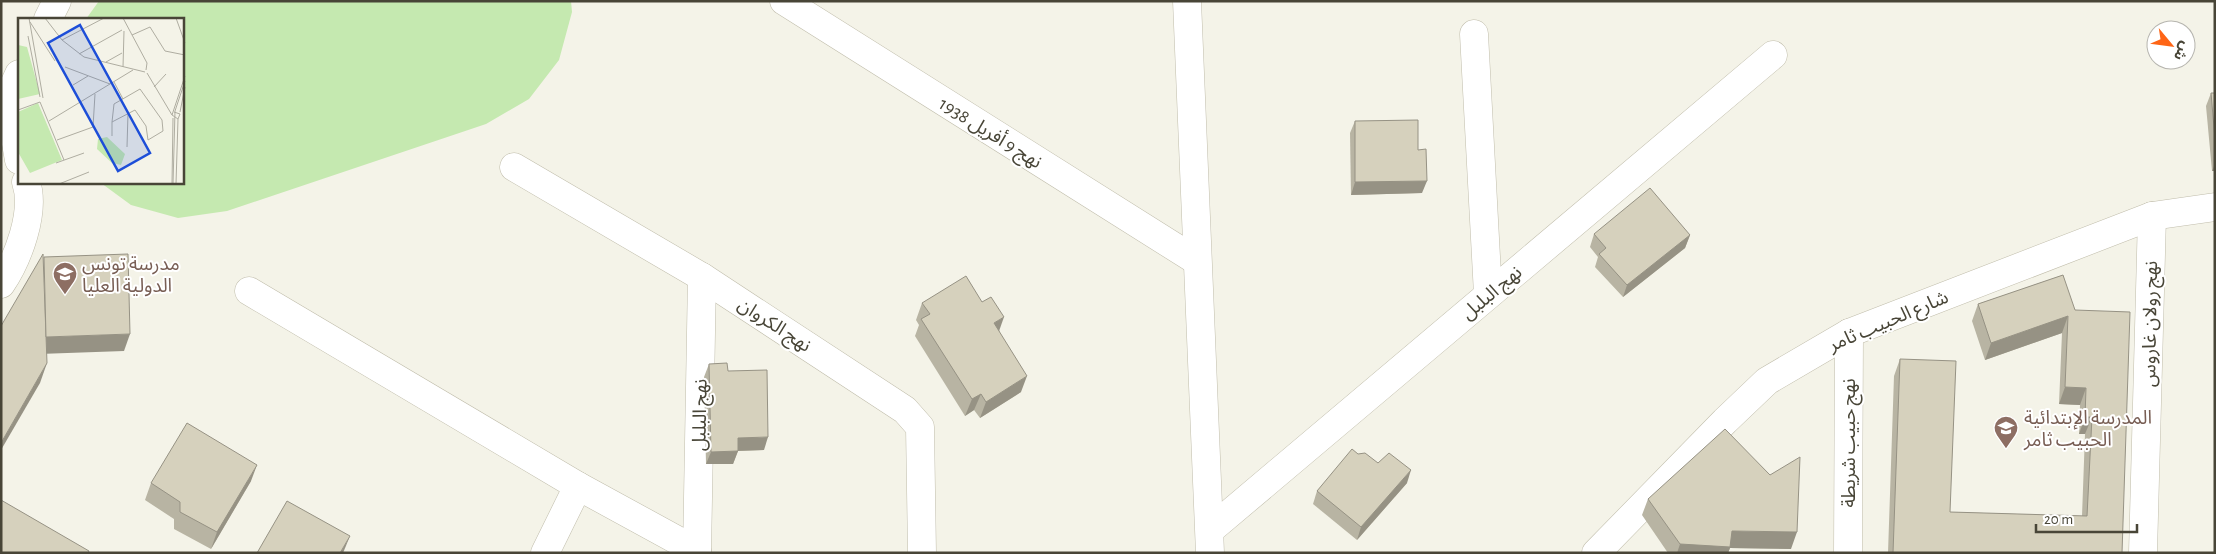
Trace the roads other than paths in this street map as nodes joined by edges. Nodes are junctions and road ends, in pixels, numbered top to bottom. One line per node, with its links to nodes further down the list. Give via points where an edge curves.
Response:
1 (57, 1): 4 (street)
2 (784, 1): 13 (street, نهج 9 أفريل 1938)
3 (1187, 1): 13 (street)
4 (48, 18)
5 (1474, 34): 17 (street)
6 (1773, 54): 17 (street, نهج البلبل)
7 (18, 76): 8 (street, via 8,98)
8 (18, 154)
9 (514, 167): 14 (street, نهج الكروان)
10 (27, 184): 15 (street, via 30,193 25,234)
11 (2215, 207): 12 (street, شارع الحبيب ثامر)
12 (2152, 216): 18 (street, شارع الحبيب ثامر); 26 (street, نهج رولان غاروس)
13 (1198, 261): 20 (street)
14 (702, 277): 21 (street, نهج البلبل); 23 (street, نهج الكروان, via 905,410 920,427)
15 (1, 284)
16 (249, 290): 19 (street)
17 (1488, 294): 20 (street, نهج البلبل)
18 (1849, 333): 24 (street, شارع الحبيب ثامر, via 1767,381); 25 (street, نهج حبيب شريطة)
19 (578, 486): 21 (street); 22 (street)
20 (1210, 541)
21 (697, 552)
22 (545, 553)
23 (922, 553)
24 (1596, 553)
25 (1848, 553)
26 (2143, 553)

